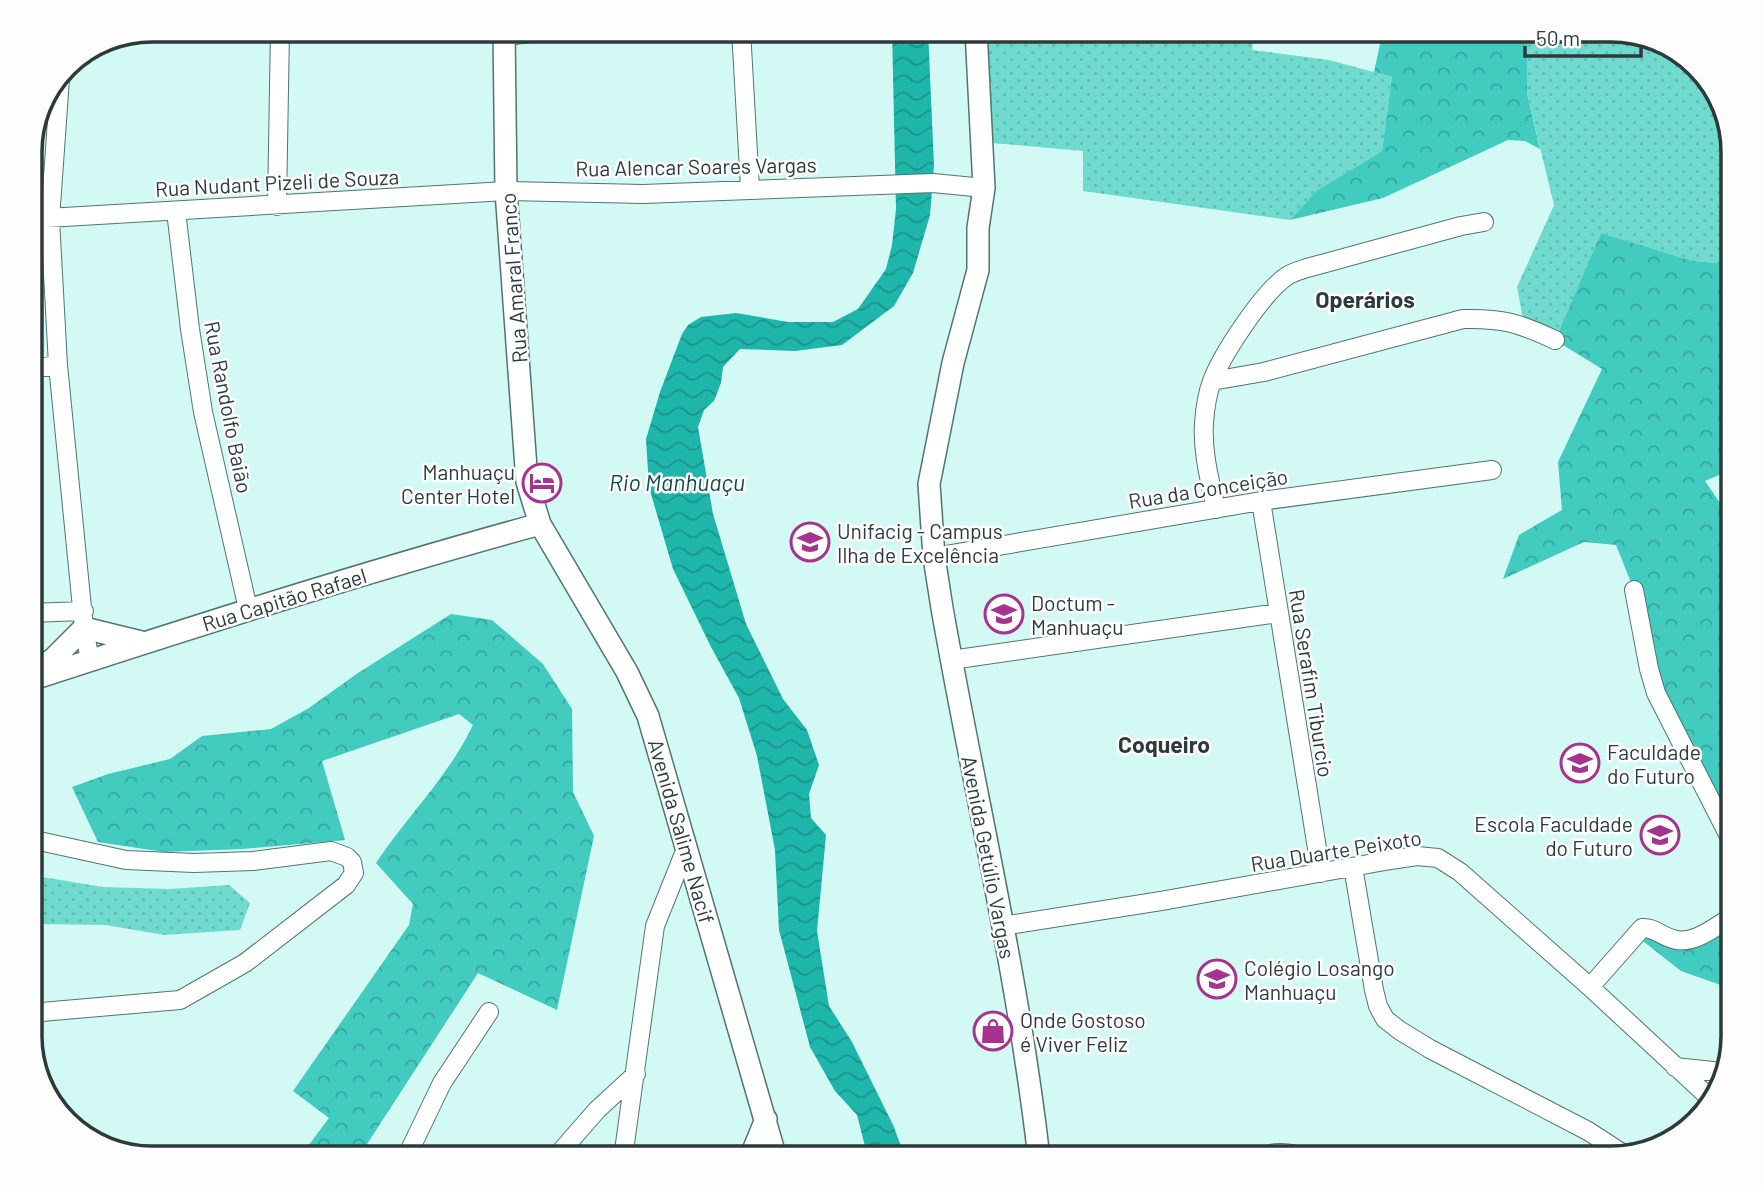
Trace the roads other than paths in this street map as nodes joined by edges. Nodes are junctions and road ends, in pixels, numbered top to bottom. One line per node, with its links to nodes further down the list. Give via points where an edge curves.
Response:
1 (280, 42): 9 (street)
2 (505, 42): 8 (street, Rua Amaral Franco)
3 (742, 42): 6 (street)
4 (977, 42): 7 (street, Avenida Getúlio Vargas)
5 (59, 95): 12 (street)
6 (750, 188): 7 (street, Rua Alencar Soares Vargas, via 942,183); 8 (street, Rua Alencar Soares Vargas, via 642,194)
7 (984, 188): 22 (street, Avenida Getúlio Vargas, via 978,270 953,363 929,484)
8 (506, 191): 9 (street, Rua Nudant Pizeli de Souza); 21 (street, Rua Amaral Franco, via 523,454)
9 (276, 206): 10 (street, Rua Nudant Pizeli de Souza)
10 (176, 211): 12 (street, Rua Nudant Pizeli de Souza); 24 (street, Rua Randolfo Baião, via 203,412)
11 (42, 219): 12 (street, Rua Nudant Pizeli de Souza)
12 (50, 219): 15 (street)
13 (1484, 222): 17 (street, via 1287,276 1256,308)
14 (1555, 340): 17 (street, via 1494,318 1463,319 1264,372)
15 (58, 365): 16 (street); 27 (street)
16 (42, 367)
17 (1212, 381): 20 (street, via 1204,439)
18 (1492, 470): 19 (street, Rua da Conceição)
19 (1261, 501): 20 (street, Rua da Conceição); 25 (street, Rua Serafim Tiburcio)
20 (1216, 509): 22 (street, Rua da Conceição)
21 (540, 524): 24 (street, Rua Capitão Rafael); 35 (street, Avenida Salime Nacif, via 648,716)
22 (934, 557): 29 (street, Avenida Getúlio Vargas)
23 (1634, 590): 33 (street, via 1656,693)
24 (248, 609): 28 (street, Rua Capitão Rafael)
25 (1278, 613): 29 (street); 37 (street, Rua Serafim Tiburcio)
26 (42, 615): 27 (street)
27 (84, 620): 28 (street); 30 (street); 31 (street)
28 (144, 643): 30 (street, Rua Capitão Rafael)
29 (951, 660): 39 (street, Avenida Getúlio Vargas)
30 (90, 661): 32 (street, Rua Capitão Rafael)
31 (42, 668)
32 (42, 675)
33 (1721, 821)
34 (42, 842): 41 (street, via 126,860 194,863 331,851 347,857 354,873 346,885 245,963 180,1000)
35 (687, 846): 45 (street, via 655,926); 47 (street, Avenida Salime Nacif)
36 (1353, 867): 37 (street, Rua Duarte Peixoto); 40 (street, Rua Duarte Peixoto, via 1417,856 1438,858 1460,872); 54 (street, via 1374,990 1385,1019 1430,1049)
37 (1321, 873): 39 (street, Rua Duarte Peixoto)
38 (1721, 923): 40 (street, via 1684,941 1642,928)
39 (1002, 926): 53 (street, Avenida Getúlio Vargas)
40 (1590, 988): 43 (street, Rua Duarte Peixoto)
41 (42, 1012)
42 (489, 1012): 48 (street, via 442,1083)
43 (1675, 1067): 44 (street); 46 (street, Rua Duarte Peixoto)
44 (1715, 1071)
45 (636, 1074): 49 (street); 50 (street)
46 (1704, 1093)
47 (766, 1119): 51 (street); 52 (street, Avenida Salime Nacif)
48 (412, 1146)
49 (566, 1146)
50 (625, 1146)
51 (755, 1146)
52 (773, 1146)
53 (1037, 1146)
54 (1611, 1146)

